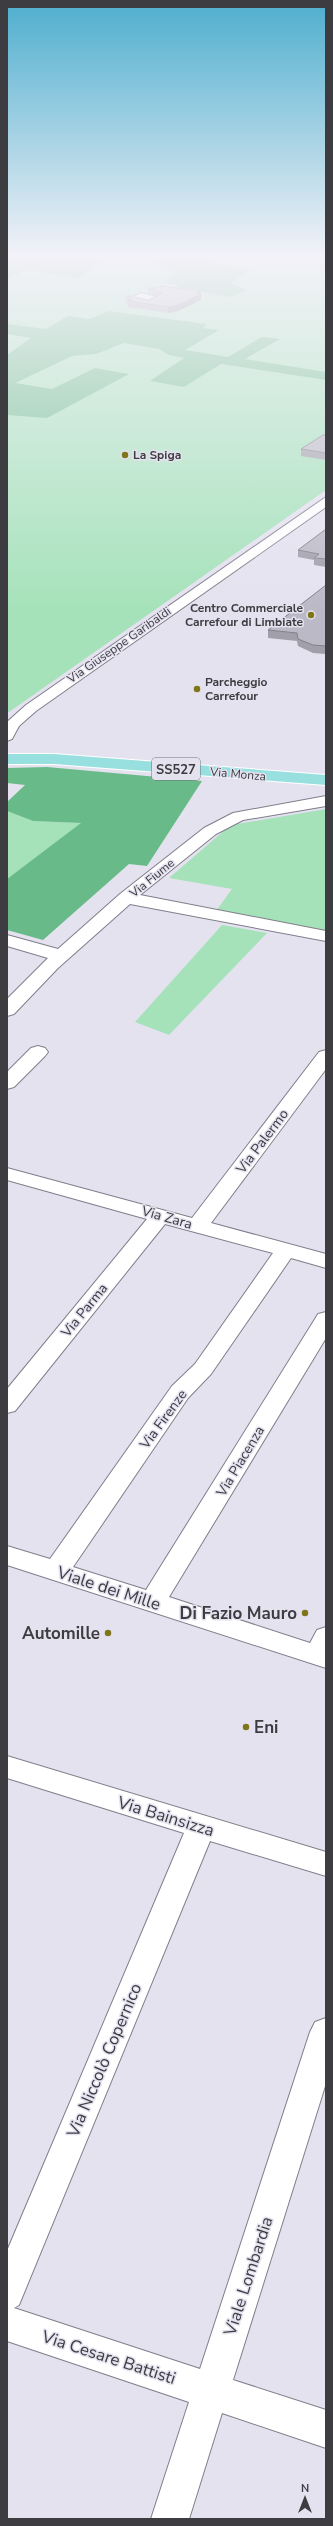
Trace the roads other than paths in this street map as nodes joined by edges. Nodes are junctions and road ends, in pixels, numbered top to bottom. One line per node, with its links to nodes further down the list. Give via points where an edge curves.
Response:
1 (326, 501): 2 (street, Via Giuseppe Garibaldi)
2 (16, 714): 3 (street, Via Giuseppe Garibaldi)
3 (7, 736)
4 (7, 746): 6 (main road, Via Monza / SS527)
5 (7, 759): 6 (main road, Via Monza / SS527)
6 (54, 759): 7 (main road, Via Monza / SS527)
7 (326, 780)
8 (326, 801): 9 (street, Via Fiume, via 239,816 226,821 210,830)
9 (126, 898): 10 (street); 12 (street, Via Fiume)
10 (326, 936)
11 (7, 940): 12 (street)
12 (61, 956): 13 (street, Via Fiume)
13 (7, 1010)
14 (38, 1052): 16 (street)
15 (326, 1056): 19 (street, Via Palermo)
16 (7, 1083)
17 (7, 1174): 18 (street, Via Zara)
18 (161, 1215): 19 (street, Via Zara); 23 (street, Via Parma)
19 (198, 1225): 20 (street, Via Zara)
20 (286, 1250): 21 (street, Via Zara); 25 (street, Via Firenze, via 203,1369 180,1392)
21 (326, 1261)
22 (326, 1318): 26 (street, Via Piacenza, via 170,1576)
23 (7, 1405)
24 (7, 1555): 25 (street, Viale dei Mille)
25 (56, 1571): 26 (street, Viale dei Mille)
26 (152, 1601): 27 (street, Viale dei Mille)
27 (323, 1650)
28 (7, 1767): 29 (street, Via Bainsizza)
29 (201, 1827): 30 (street, Via Bainsizza); 32 (street, Via Niccolò Copernico)
30 (326, 1864)
31 (326, 2032): 34 (street, Viale Lombardia)
32 (7, 2293)
33 (7, 2323): 34 (street, Via Cesare Battisti)
34 (211, 2390): 35 (street, Via Cesare Battisti); 36 (street, Viale Lombardia)
35 (326, 2429)
36 (170, 2519)

